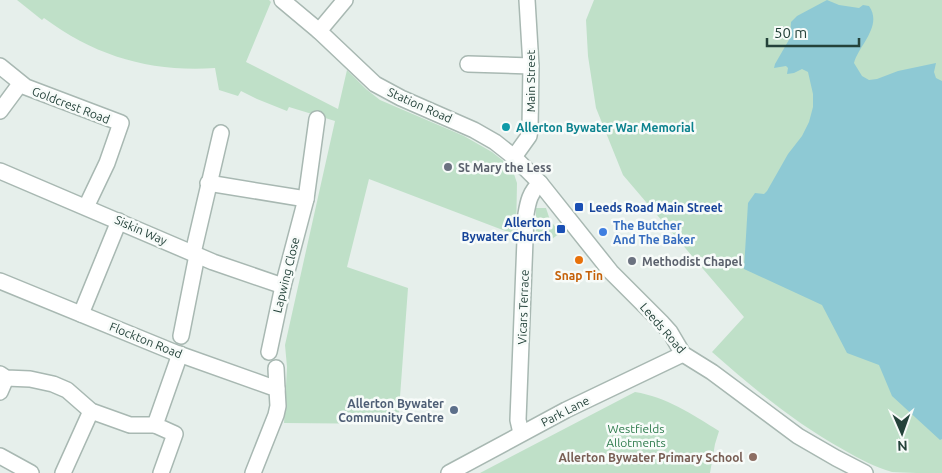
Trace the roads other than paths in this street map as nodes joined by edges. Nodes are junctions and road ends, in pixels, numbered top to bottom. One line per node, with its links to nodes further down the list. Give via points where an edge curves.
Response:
1 (282, 0): 4 (street, Station Road)
2 (345, 0): 4 (street)
3 (527, 0): 7 (street, Main Street)
4 (320, 31): 12 (street, Station Road, via 376,84 474,130)
5 (468, 64): 7 (street)
6 (0, 66): 8 (street, Goldcrest Road)
7 (531, 66): 12 (street, Main Street, via 529,136)
8 (20, 84): 9 (street); 17 (street, Goldcrest Road, via 121,123 107,163)
9 (0, 111)
10 (318, 119): 16 (street, Lapwing Close)
11 (221, 133): 14 (street)
12 (514, 157): 15 (street, Station Road)
13 (0, 171): 17 (street, Siskin Way)
14 (208, 183): 16 (street); 19 (street)
15 (540, 183): 26 (street, Leeds Road, via 611,272 670,332); 33 (street, Vicars Terrace, via 534,188 526,214 518,420)
16 (306, 200): 21 (street, Lapwing Close)
17 (86, 206): 18 (street, Siskin Way)
18 (119, 221): 19 (street, Siskin Way); 22 (street)
19 (195, 254): 21 (street, Siskin Way); 23 (street)
20 (0, 281): 22 (street, Flockton Road)
21 (282, 286): 24 (street, Lapwing Close)
22 (81, 314): 25 (street, Flockton Road)
23 (181, 336)
24 (269, 352)
25 (180, 354): 29 (street, Flockton Road); 32 (street)
26 (683, 354): 33 (street, Park Lane); 40 (street, Leeds Road, via 798,436)
27 (276, 368): 29 (street)
28 (3, 376): 30 (street); 31 (street, via 30,379 67,390)
29 (277, 388): 38 (street, via 276,415)
30 (0, 392)
31 (90, 411): 32 (street, via 130,424); 36 (street)
32 (155, 425): 37 (street, via 175,434)
33 (521, 433): 39 (street, Park Lane)
34 (0, 456): 35 (street)
35 (31, 473)
36 (63, 473)
37 (161, 473)
38 (253, 473)
39 (449, 473)
40 (865, 473)

